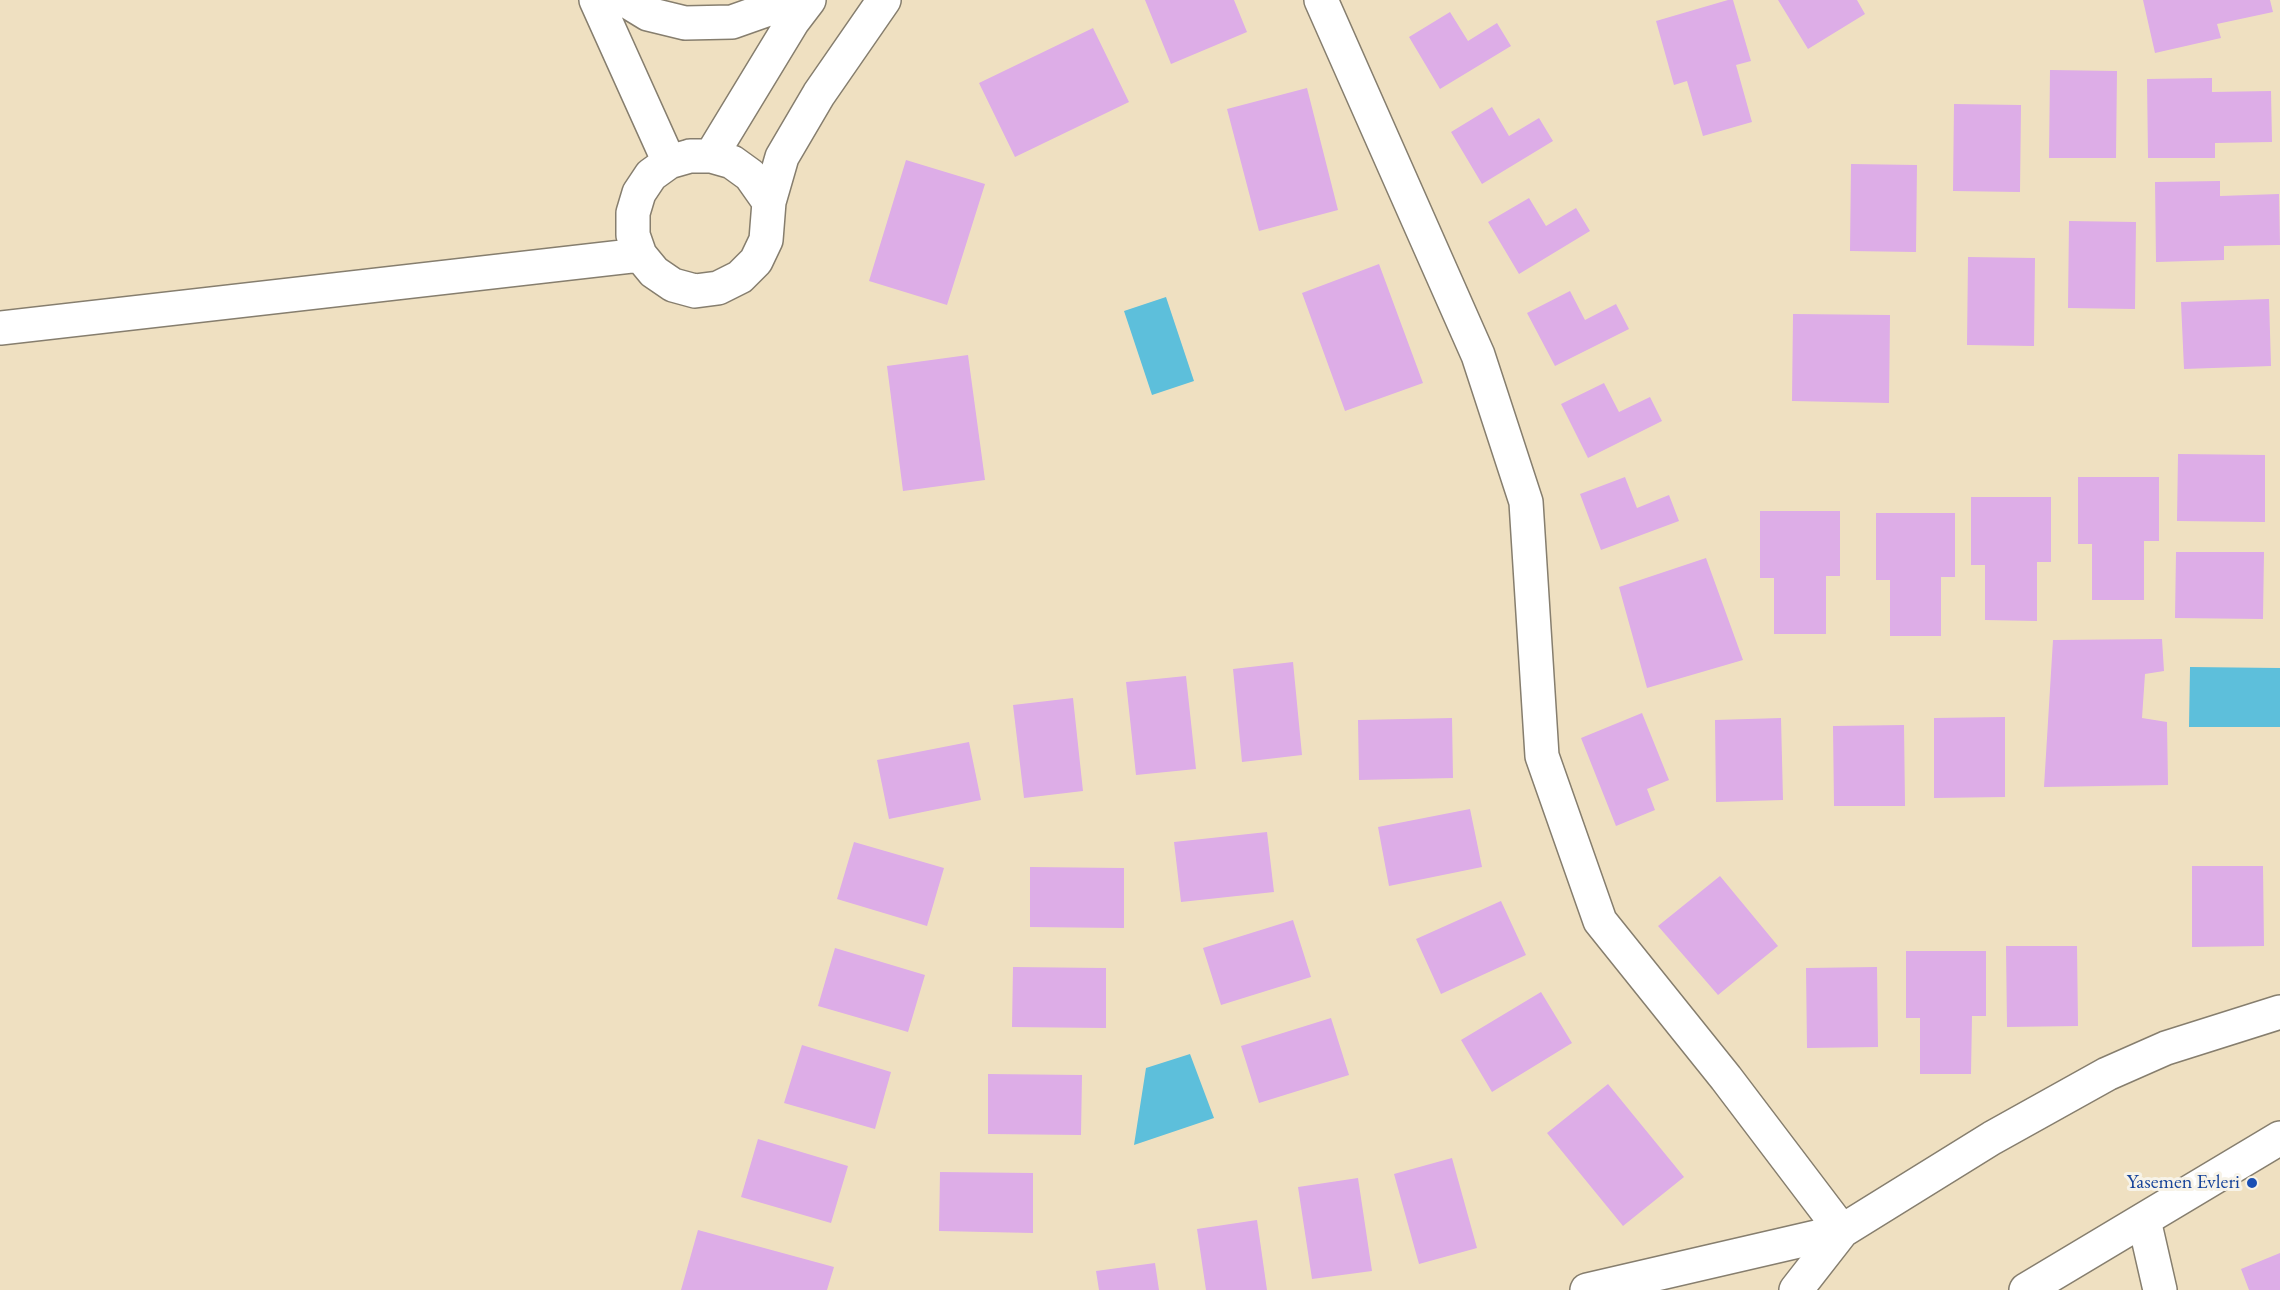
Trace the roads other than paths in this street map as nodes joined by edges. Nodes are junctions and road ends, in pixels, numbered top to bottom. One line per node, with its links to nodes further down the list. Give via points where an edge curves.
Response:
1 (596, 0): 8 (street)
2 (625, 0): 3 (street, via 648,14 685,23 732,22)
3 (784, 0)
4 (809, 0): 7 (street)
5 (884, 0): 9 (street, via 819,94 782,157)
6 (1321, 0): 15 (street, via 1478,355 1526,502 1542,756 1600,921)
7 (711, 156): 8 (street); 9 (street, via 732,162 750,175)
8 (669, 162): 10 (street, via 651,175 639,193 633,213 633,235)
9 (769, 202): 10 (street, via 766,240 756,261 740,278 718,288 695,291 673,285 654,272)
10 (640, 255): 11 (street)
11 (0, 328)
12 (2280, 1012): 15 (street, via 2166,1048 2107,1074 1992,1138)
13 (2280, 1138): 14 (street)
14 (2144, 1220): 18 (street); 19 (street)
15 (1842, 1231): 16 (street); 17 (street)
16 (1587, 1290)
17 (1796, 1290)
18 (2026, 1290)
19 (2160, 1290)

